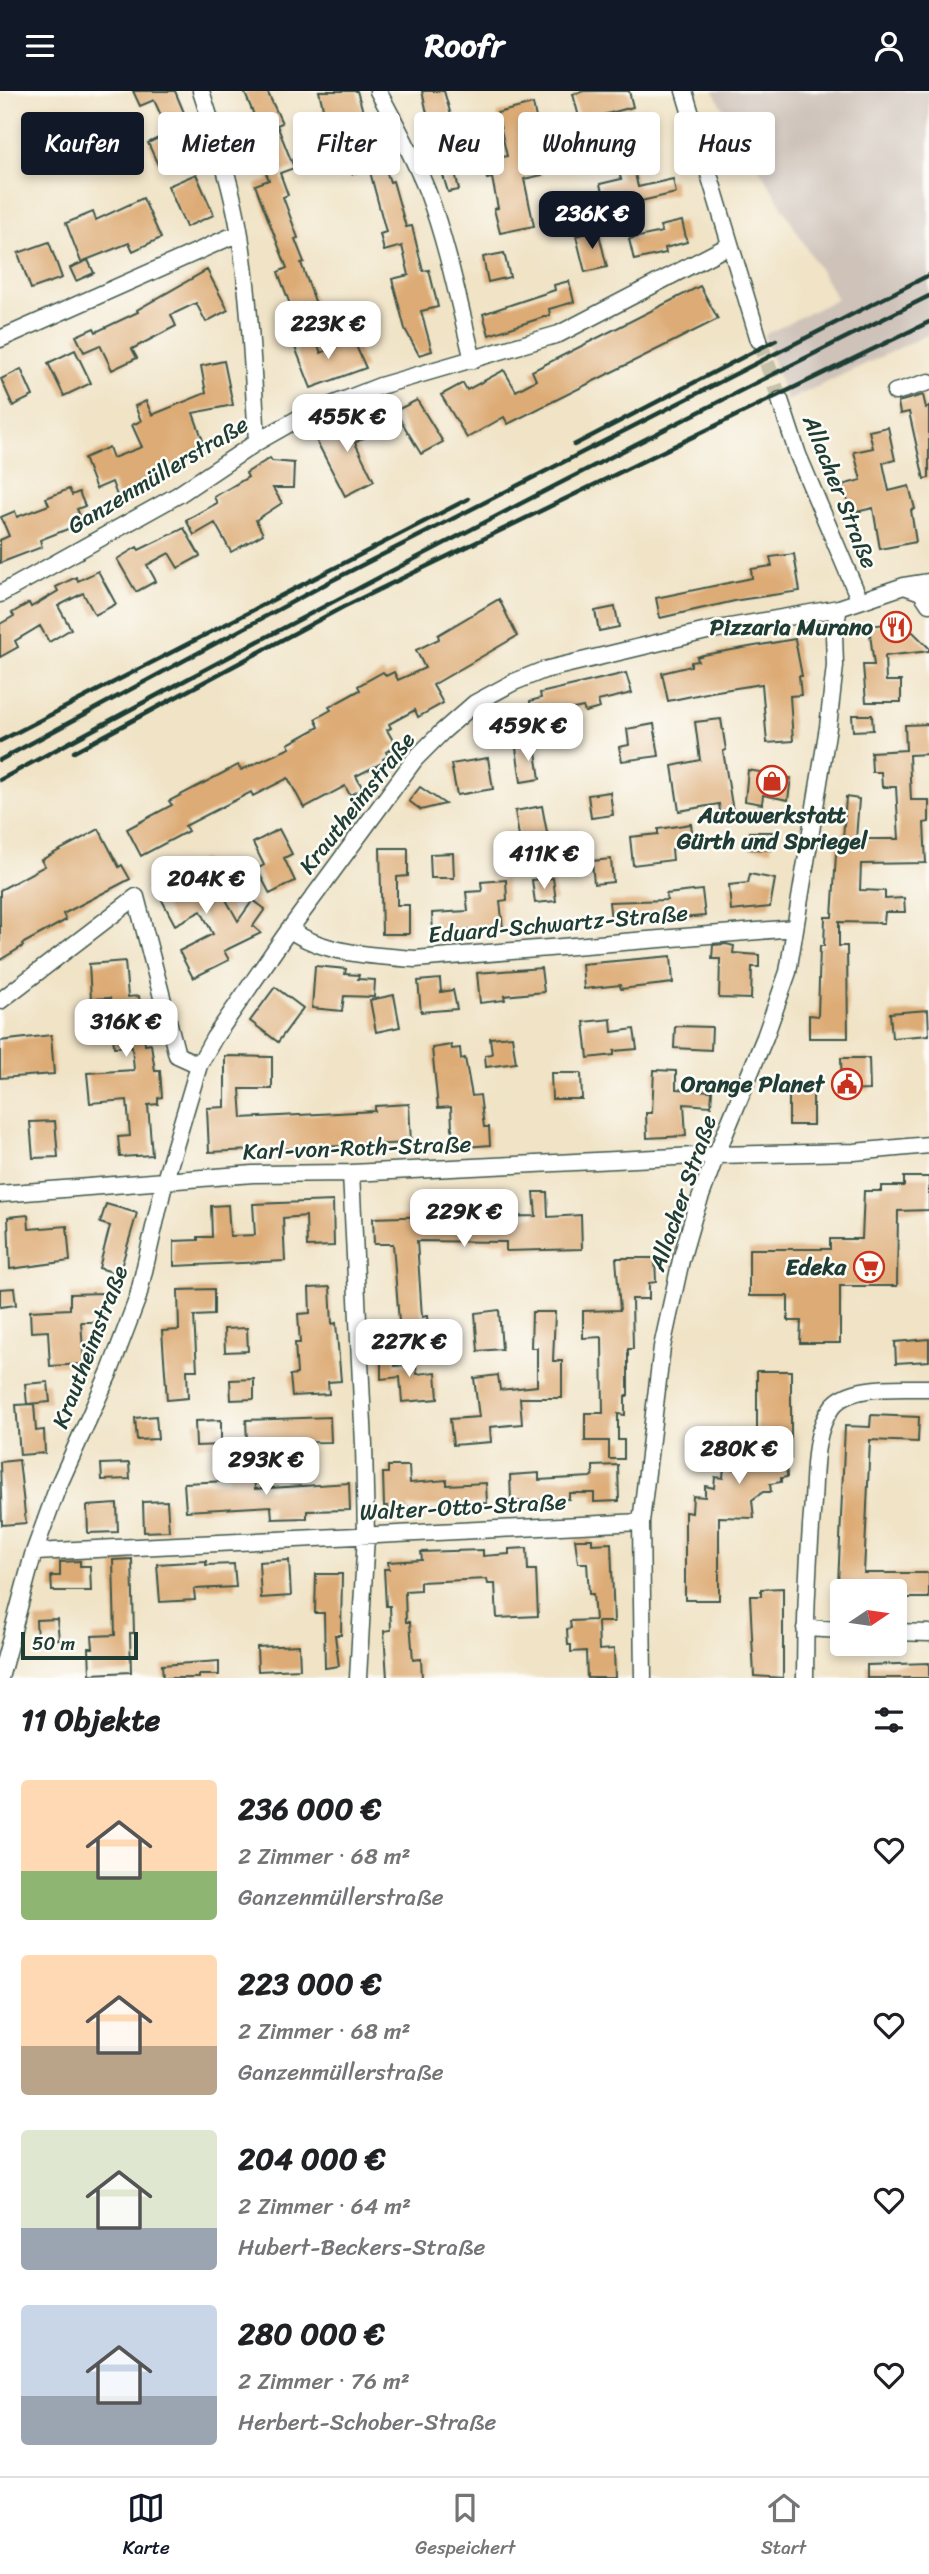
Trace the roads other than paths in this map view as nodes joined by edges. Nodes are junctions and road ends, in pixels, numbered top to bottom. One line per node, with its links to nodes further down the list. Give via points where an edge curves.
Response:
1 (201, 91): 4 (street)
2 (378, 91): 8 (street, via 428,193)
3 (684, 91): 5 (street)
4 (239, 233): 6 (street); 12 (street)
5 (730, 245): 7 (street); 8 (street, Ganzenmüllerstraße, via 559,334)
6 (0, 339)
7 (759, 340)
8 (472, 360): 12 (street, Ganzenmüllerstraße, via 342,399)
9 (929, 382): 10 (street)
10 (895, 392)
11 (780, 400): 16 (street, Allacher Straße, via 798,455)
12 (257, 442): 15 (street, Ganzenmüllerstraße, via 178,495)
13 (929, 582): 14 (street, Krautheimstraße)
14 (904, 586): 16 (street, Krautheimstraße); 17 (street, via 921,593)
15 (0, 594)
16 (860, 601): 18 (street, Krautheimstraße)
17 (929, 604)
18 (839, 608): 19 (street, Allacher Straße, via 828,727); 20 (street, Krautheimstraße, via 706,631 569,663 514,681 475,703 415,759)
19 (795, 928): 20 (street, Eduard-Schwartz-Straße, via 415,959 373,957 305,940); 24 (street, Allacher Straße, via 779,1001)
20 (289, 929): 22 (street, Krautheimstraße)
21 (0, 1001): 22 (street, via 136,897 177,1055)
22 (199, 1065): 26 (street, Krautheimstraße)
23 (929, 1145): 24 (street, Karl-von-Roth-Straße)
24 (716, 1155): 25 (street, Karl-von-Roth-Straße); 29 (street, Allacher Straße, via 681,1260 664,1336)
25 (351, 1173): 26 (street, Karl-von-Roth-Straße); 30 (street)
26 (165, 1180): 27 (street, Karl-von-Roth-Straße); 31 (street, Krautheimstraße, via 138,1297)
27 (0, 1194)
28 (929, 1388): 32 (street, via 853,1392 832,1407 817,1449)
29 (641, 1522): 30 (street, Walter-Otto-Straße); 38 (street, Allacher Straße)
30 (366, 1535): 31 (street, Walter-Otto-Straße); 37 (street)
31 (35, 1552): 36 (street, Krautheimstraße)
32 (805, 1628): 33 (street); 39 (street)
33 (830, 1629)
34 (907, 1632): 35 (street)
35 (929, 1633)
36 (0, 1678)
37 (358, 1678)
38 (643, 1678)
39 (805, 1678)

